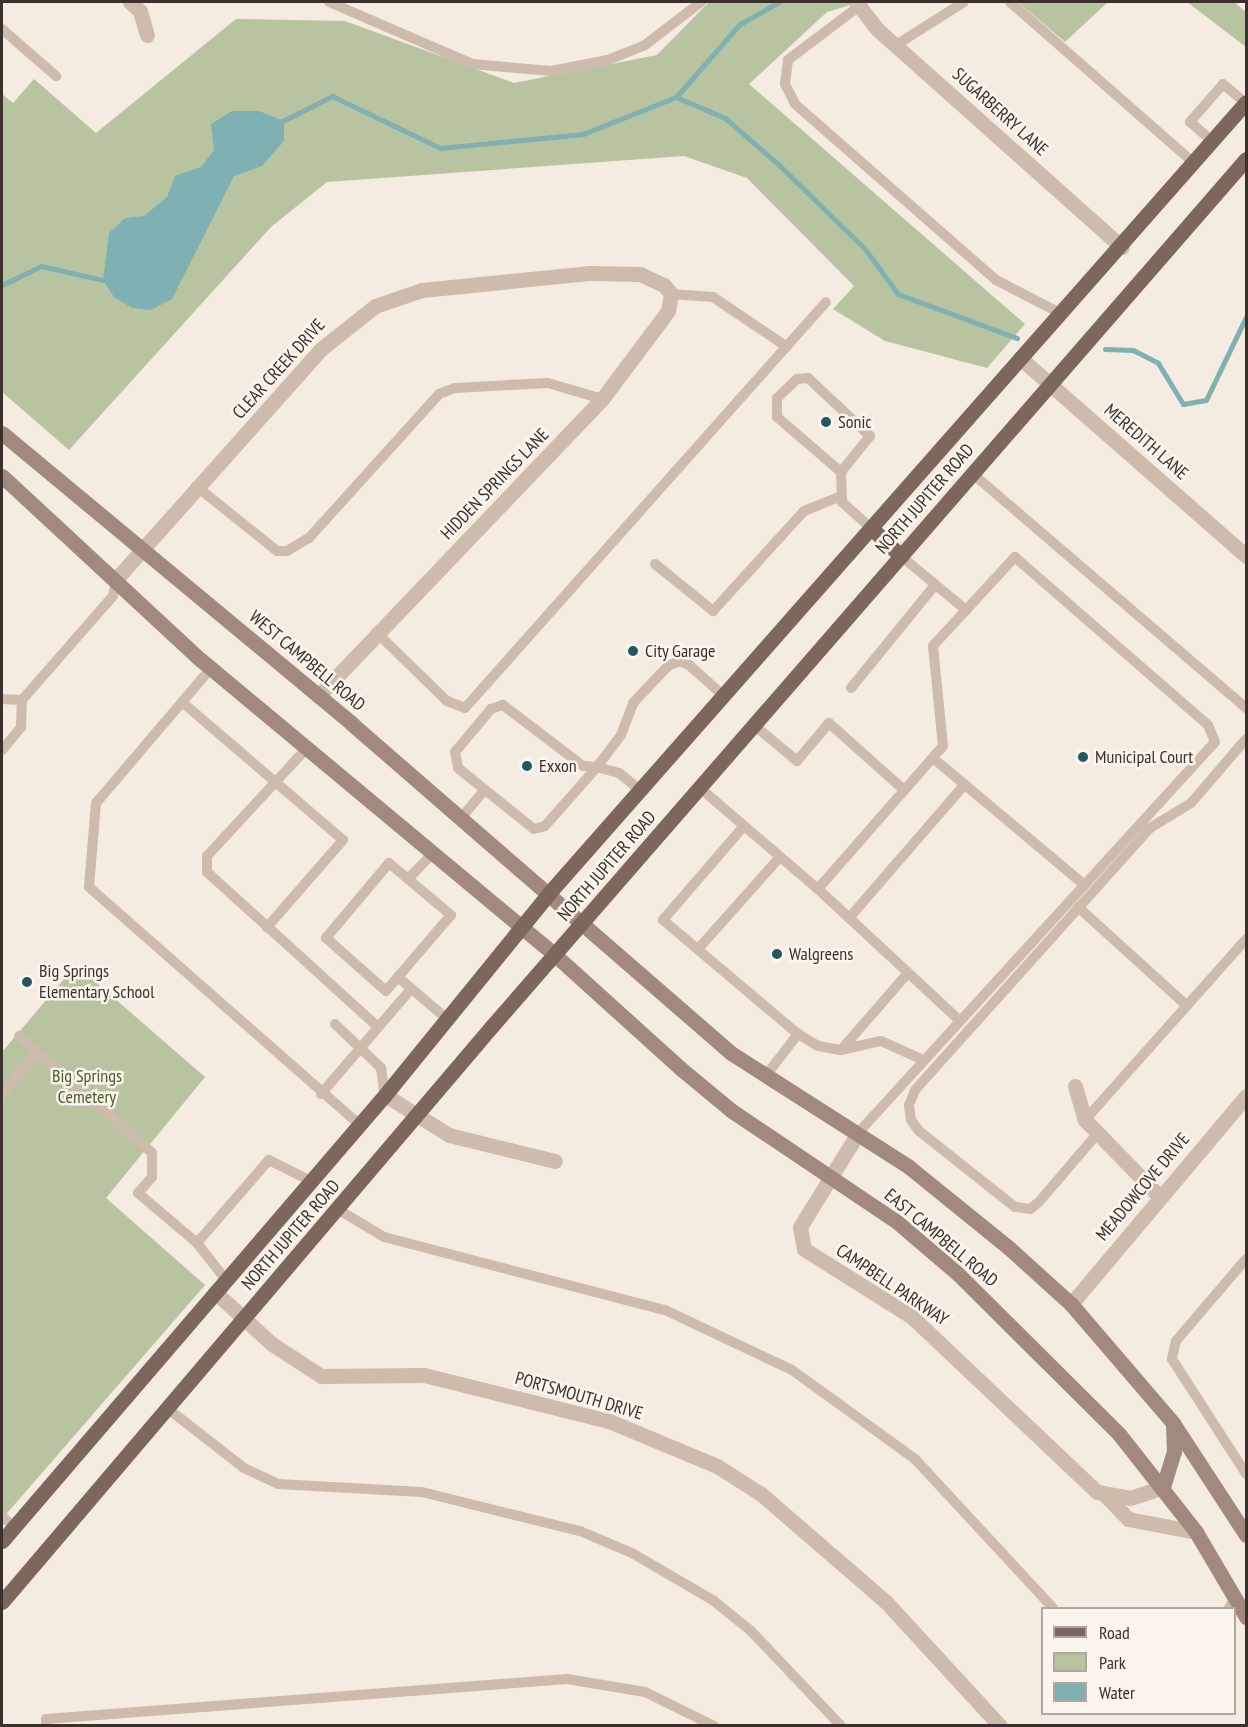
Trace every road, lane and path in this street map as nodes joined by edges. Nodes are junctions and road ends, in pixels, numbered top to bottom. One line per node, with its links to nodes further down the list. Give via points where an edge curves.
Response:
1 (130, 2): 8 (street, via 140,11)
2 (329, 2): 3 (lane, via 472,64 551,71 608,60 645,45)
3 (701, 2)
4 (964, 2): 9 (lane)
5 (1010, 2): 14 (lane)
6 (857, 4): 9 (street, SUGARBERRY LANE); 18 (lane, via 788,60 784,84 795,104 996,280)
7 (2, 29): 10 (lane)
8 (147, 35)
9 (896, 45): 15 (street, SUGARBERRY LANE)
10 (56, 76)
11 (1246, 103): 12 (main road, NORTH JUPITER ROAD); 12 (lane, via 1223,84 1190,122)
12 (1213, 141): 14 (main road, NORTH JUPITER ROAD)
13 (1246, 159): 21 (main road, NORTH JUPITER ROAD)
14 (1194, 163): 15 (main road, NORTH JUPITER ROAD)
15 (1122, 247): 18 (main road, NORTH JUPITER ROAD)
16 (667, 290): 19 (lane, via 713,297); 22 (street, HIDDEN SPRINGS LANE, via 668,311); 27 (street, CLEAR CREEK DRIVE, via 640,274 588,273 445,286 386,302 345,326)
17 (826, 302): 19 (lane)
18 (1060, 313): 20 (main road, NORTH JUPITER ROAD)
19 (787, 347): 37 (lane, via 465,708 447,701)
20 (1020, 358): 21 (street, MEREDITH LANE); 29 (main road, NORTH JUPITER ROAD)
21 (1050, 385): 25 (main road, NORTH JUPITER ROAD); 32 (street, MEREDITH LANE)
22 (602, 399): 27 (lane, via 548,383 455,388 439,394 309,537 287,551 277,551); 37 (street, HIDDEN SPRINGS LANE)
23 (2, 433): 30 (main road, WEST CAMPBELL ROAD)
24 (841, 472): 24 (lane, via 777,417 777,398 797,379 808,378 870,436); 28 (lane)
25 (973, 474): 31 (main road, NORTH JUPITER ROAD); 45 (lane)
26 (2, 476): 34 (main road)
27 (196, 486): 30 (street, CLEAR CREEK DRIVE)
28 (839, 496): 29 (lane); 33 (lane, via 804,511 713,611)
29 (871, 528): 31 (main road); 41 (main road, NORTH JUPITER ROAD)
30 (140, 548): 34 (street, CLEAR CREEK DRIVE); 40 (main road, WEST CAMPBELL ROAD)
31 (901, 556): 35 (lane); 46 (main road, NORTH JUPITER ROAD)
32 (1246, 556)
33 (655, 564)
34 (117, 578): 38 (main road); 43 (lane, via 113,596)
35 (935, 585): 36 (lane); 39 (lane)
36 (966, 610): 50 (lane, via 933,646 943,746); 63 (lane, via 1015,557 1208,725 1215,742 1187,779 1162,794)
37 (376, 632): 40 (street, HIDDEN SPRINGS LANE)
38 (211, 668): 44 (lane); 48 (main road)
39 (851, 688)
40 (318, 696): 58 (main road, WEST CAMPBELL ROAD)
41 (724, 696): 51 (lane, via 689,665 679,661 668,666 633,703 621,735); 55 (main road, NORTH JUPITER ROAD)
42 (2, 699): 43 (lane)
43 (22, 699): 49 (lane, via 21,727)
44 (182, 702): 52 (lane); 91 (lane, via 96,803 89,887)
45 (1246, 708)
46 (754, 725): 54 (main road, NORTH JUPITER ROAD); 56 (lane, via 797,760 829,723)
47 (1246, 739): 66 (lane, via 1191,803 1150,828)
48 (307, 748): 52 (lane); 60 (main road)
49 (2, 750)
50 (933, 758): 53 (lane); 56 (lane)
51 (597, 766): 55 (lane, via 619,773); 57 (lane, via 545,826 534,829); 57 (lane, via 583,766 503,705 491,708 455,752 458,768)
52 (275, 782): 69 (lane, via 207,856 207,872); 69 (lane, via 343,840)
53 (965, 784): 63 (lane); 67 (lane)
54 (700, 788): 59 (lane); 68 (main road, NORTH JUPITER ROAD)
55 (640, 790): 65 (main road, NORTH JUPITER ROAD)
56 (904, 790): 64 (lane)
57 (484, 791): 58 (lane)
58 (461, 818): 65 (main road, WEST CAMPBELL ROAD)
59 (744, 826): 61 (lane); 72 (lane, via 663,920)
60 (434, 852): 62 (lane); 70 (main road)
61 (780, 858): 64 (lane); 72 (lane)
62 (408, 879): 75 (lane, via 451,915); 75 (lane, via 389,863 326,938 386,991)
63 (1082, 883): 79 (lane)
64 (818, 889): 67 (lane)
65 (549, 894): 68 (main road, WEST CAMPBELL ROAD); 70 (main road, NORTH JUPITER ROAD)
66 (1078, 907): 77 (lane); 98 (lane, via 915,1090 911,1120 1015,1207 1030,1209)
67 (849, 918): 74 (lane)
68 (584, 923): 73 (main road, NORTH JUPITER ROAD); 88 (main road, EAST CAMPBELL ROAD, via 698,1025)
69 (267, 927): 81 (lane)
70 (522, 927): 73 (main road, EAST CAMPBELL ROAD); 78 (main road, NORTH JUPITER ROAD)
71 (1246, 939): 77 (lane)
72 (698, 949): 82 (lane)
73 (555, 955): 94 (main road, NORTH JUPITER ROAD); 100 (main road, EAST CAMPBELL ROAD, via 732,1111)
74 (908, 973): 79 (lane); 85 (lane)
75 (398, 978): 76 (lane)
76 (411, 989): 78 (lane); 81 (lane)
77 (1187, 1006): 95 (lane)
78 (447, 1019): 92 (main road, NORTH JUPITER ROAD)
79 (959, 1020): 87 (lane)
80 (335, 1024): 84 (lane)
81 (378, 1027): 84 (lane)
82 (798, 1034): 85 (lane, via 818,1046); 88 (lane)
83 (19, 1036): 86 (lane)
84 (360, 1048): 91 (lane); 92 (lane, via 381,1068)
85 (841, 1050): 87 (lane, via 881,1041)
86 (37, 1052): 90 (lane); 104 (lane, via 152,1153 152,1177 138,1193)
87 (923, 1060): 97 (lane)
88 (767, 1074): 97 (main road, EAST CAMPBELL ROAD)
89 (1075, 1086): 95 (street)
90 (2, 1094)
91 (321, 1094): 96 (lane)
92 (385, 1095): 94 (street); 96 (main road, NORTH JUPITER ROAD)
93 (1246, 1096): 102 (street, MEADOWCOVE DRIVE)
94 (418, 1118): 99 (street, via 449,1135); 103 (main road, NORTH JUPITER ROAD)
95 (1085, 1120): 98 (street)
96 (360, 1125): 101 (main road, NORTH JUPITER ROAD)
97 (858, 1133): 100 (street, CAMPBELL PARKWAY); 107 (main road, EAST CAMPBELL ROAD, via 959,1203)
98 (1097, 1134): 102 (street)
99 (555, 1161)
100 (828, 1175): 112 (main road, EAST CAMPBELL ROAD, via 896,1221 958,1274 1071,1382); 113 (street, CAMPBELL PARKWAY, via 800,1227 804,1249 912,1317 1001,1396 1088,1486)
101 (311, 1180): 104 (lane, via 269,1160); 106 (main road, NORTH JUPITER ROAD)
102 (1160, 1197): 107 (street, MEADOWCOVE DRIVE)
103 (339, 1210): 108 (main road, NORTH JUPITER ROAD); 121 (lane, via 384,1237 664,1310 792,1370 915,1459)
104 (197, 1243): 106 (lane)
105 (1246, 1259): 111 (lane, via 1176,1341 1172,1359)
106 (221, 1286): 108 (street, PORTSMOUTH DRIVE); 115 (main road, NORTH JUPITER ROAD)
107 (1071, 1304): 110 (main road, EAST CAMPBELL ROAD)
108 (245, 1319): 109 (main road, NORTH JUPITER ROAD); 126 (street, PORTSMOUTH DRIVE, via 298,1365 321,1376 424,1375 609,1421 717,1466 761,1494 886,1602)
109 (167, 1408): 119 (main road, NORTH JUPITER ROAD); 125 (lane, via 244,1467 278,1484 422,1492 580,1532 632,1553 714,1601 751,1631)
110 (1173, 1423): 112 (main road, via 1174,1452); 117 (main road, EAST CAMPBELL ROAD)
111 (1246, 1474)
112 (1163, 1487): 113 (street, via 1130,1498); 116 (main road, EAST CAMPBELL ROAD)
113 (1106, 1496): 116 (street, CAMPBELL PARKWAY, via 1128,1519)
114 (2, 1516): 115 (lane)
115 (14, 1527): 118 (main road, NORTH JUPITER ROAD)
116 (1196, 1532): 120 (main road, EAST CAMPBELL ROAD)
117 (1246, 1535)
118 (2, 1541)
119 (2, 1602)
120 (1232, 1603): 122 (main road, EAST CAMPBELL ROAD)
121 (1052, 1607)
122 (1246, 1617)
123 (46, 1725): 124 (lane, via 46,1719 567,1679 645,1692)
124 (714, 1725)
125 (841, 1725)
126 (1000, 1725)

